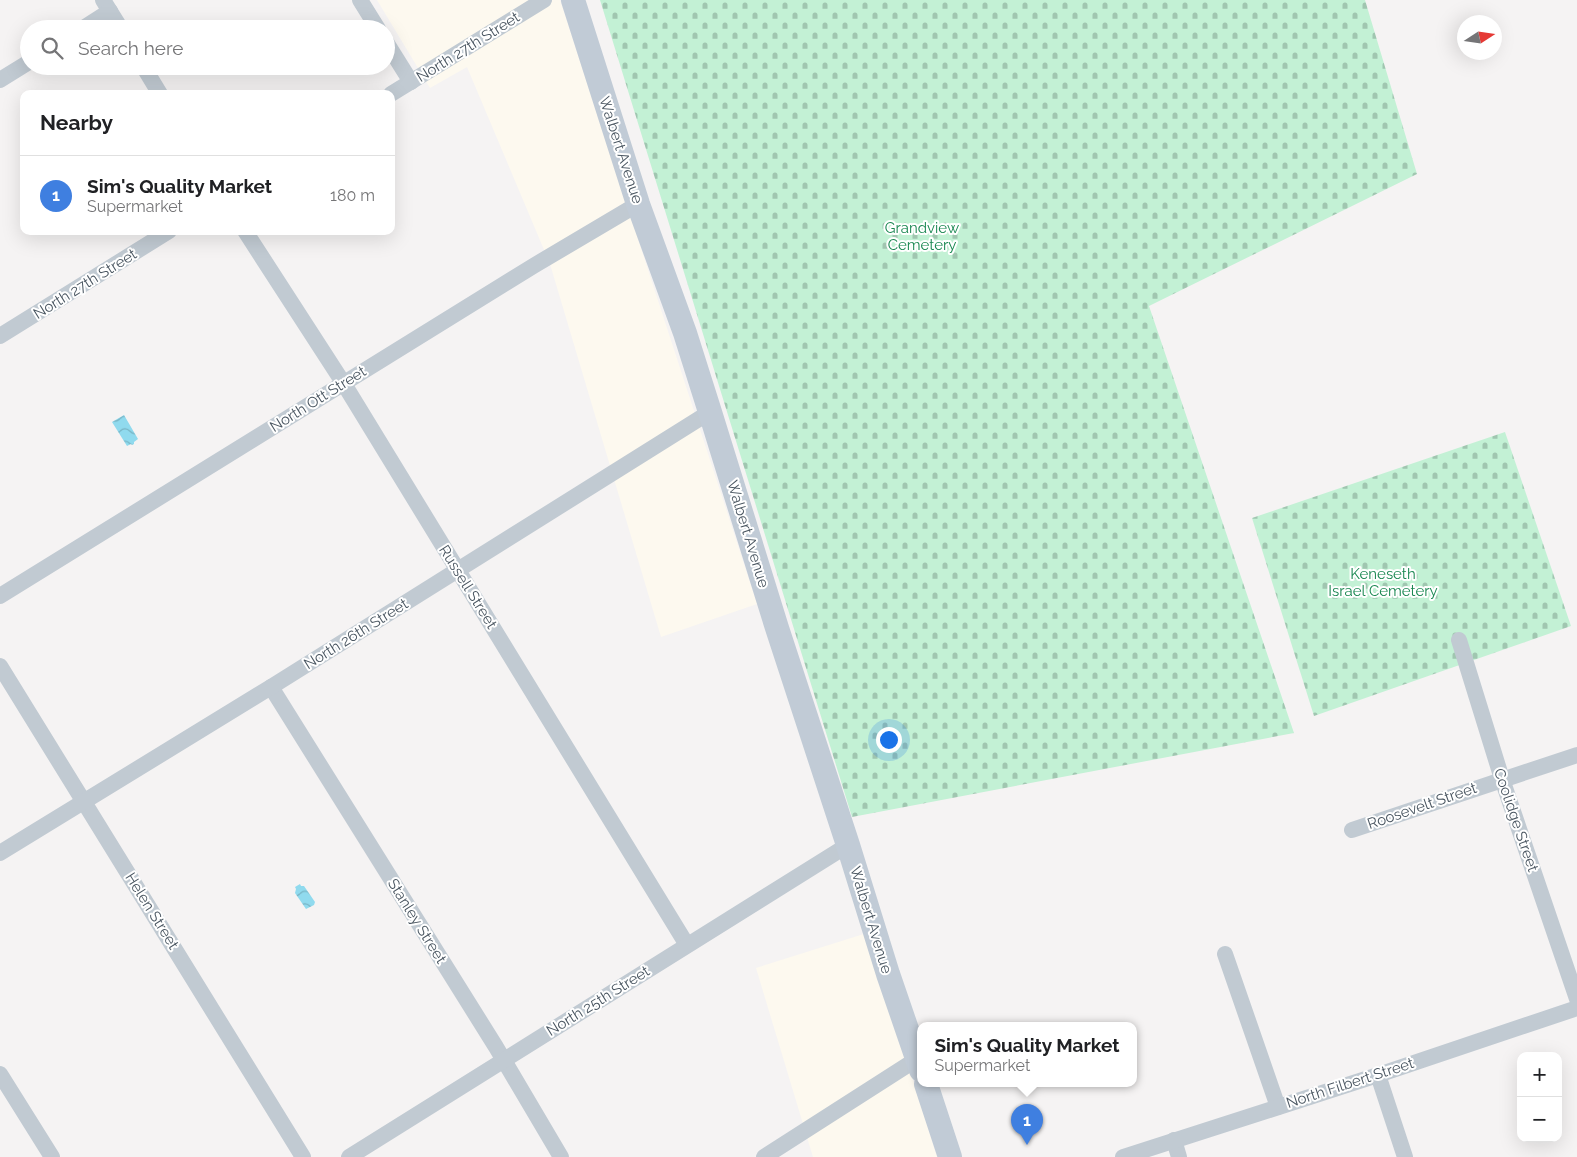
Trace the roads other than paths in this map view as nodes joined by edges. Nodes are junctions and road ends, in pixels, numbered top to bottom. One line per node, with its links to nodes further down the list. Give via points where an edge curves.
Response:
1 (360, 0): 7 (street)
2 (544, 0): 12 (street, North 27th Street)
3 (573, 0): 15 (main road, Walbert Avenue)
4 (107, 6): 5 (street); 6 (street)
5 (92, 20)
6 (116, 20)
7 (372, 20)
8 (395, 56): 12 (street)
9 (20, 68): 11 (street)
10 (149, 75): 13 (street)
11 (0, 80)
12 (411, 82): 14 (street, North 27th Street)
13 (158, 90)
14 (395, 92)
15 (638, 204): 19 (street, North Ott Street); 20 (main road, Walbert Avenue)
16 (164, 235): 18 (street, North 27th Street)
17 (248, 235): 19 (street, Russell Street)
18 (0, 336)
19 (344, 384): 21 (street, Russell Street); 22 (street, North Ott Street)
20 (710, 412): 21 (street, North 26th Street); 30 (main road, Walbert Avenue, via 776,628)
21 (457, 569): 25 (street, North 26th Street); 32 (street, Russell Street)
22 (0, 596)
23 (1459, 640): 27 (street, Coolidge Street)
24 (0, 666): 28 (street, Helen Street)
25 (271, 687): 28 (street, North 26th Street); 37 (street, Stanley Street)
26 (1577, 755): 27 (street, Roosevelt Street)
27 (1502, 779): 29 (street, Roosevelt Street); 34 (street, Coolidge Street)
28 (84, 801): 31 (street, North 26th Street); 45 (street, Helen Street)
29 (1352, 830)
30 (848, 845): 32 (street, North 25th Street); 36 (main road, Walbert Avenue)
31 (0, 853)
32 (688, 945): 37 (street, North 25th Street)
33 (1225, 954): 42 (street)
34 (1577, 999)
35 (1577, 1008): 40 (street, North Filbert Street)
36 (917, 1058)
37 (503, 1060): 46 (street, North 25th Street); 47 (street, Stanley Street)
38 (917, 1065): 48 (street)
39 (0, 1074): 44 (street)
40 (1378, 1075): 42 (street, North Filbert Street); 52 (street)
41 (927, 1087): 49 (main road)
42 (1278, 1107): 43 (street, North Filbert Street)
43 (1174, 1140): 50 (street, North Filbert Street); 51 (street)
44 (52, 1157)
45 (303, 1157)
46 (349, 1157)
47 (562, 1157)
48 (764, 1157)
49 (950, 1157)
50 (1123, 1157)
51 (1179, 1157)
52 (1404, 1157)

